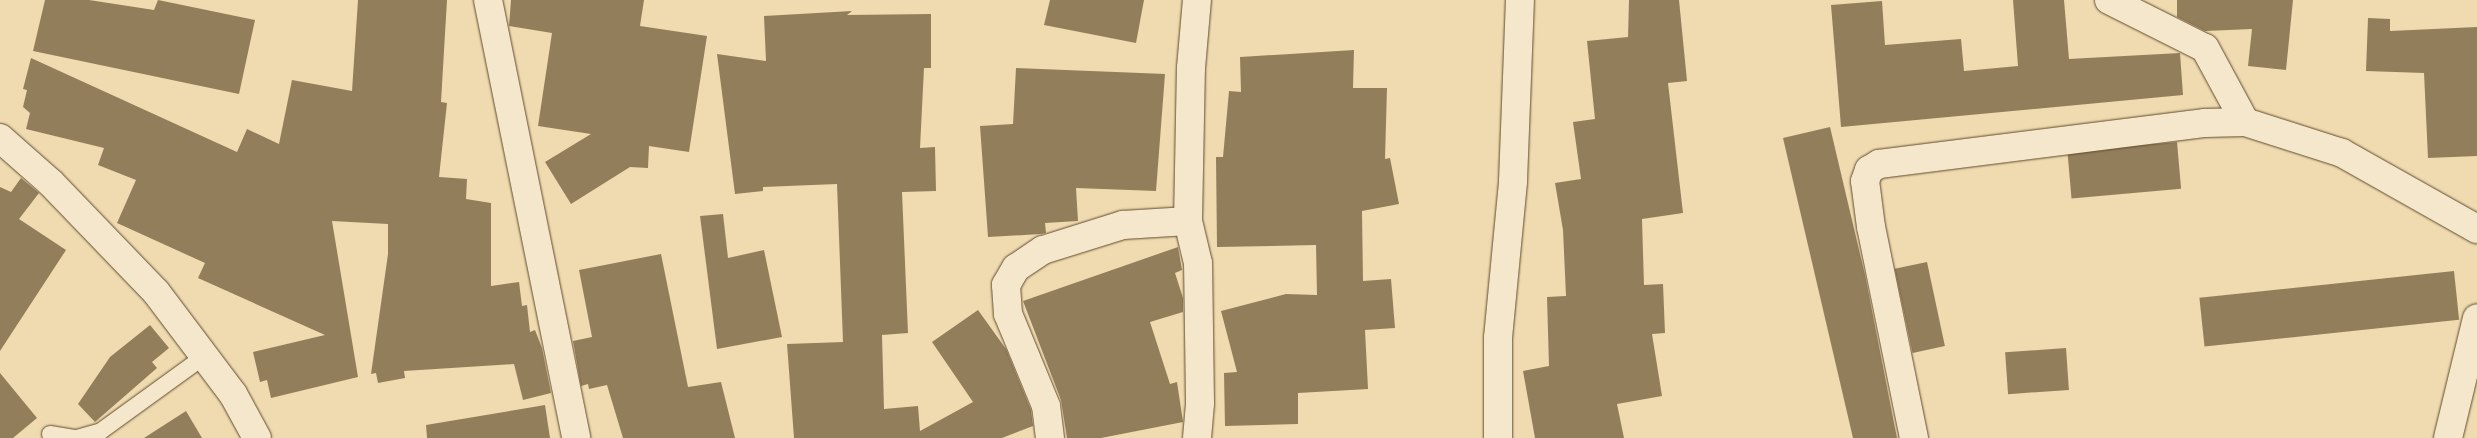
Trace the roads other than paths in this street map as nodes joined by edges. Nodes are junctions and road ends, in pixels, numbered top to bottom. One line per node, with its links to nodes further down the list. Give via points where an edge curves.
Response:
1 (488, 0): 14 (street)
2 (1197, 0): 7 (street, via 1191,68)
3 (1520, 0): 17 (street, via 1514,162 1498,338)
4 (2109, 0): 5 (street, via 2205,48)
5 (2245, 122): 8 (street, via 2342,153); 18 (street, via 2205,123 1879,164 1869,170 1866,181 1871,227)
6 (0, 138): 10 (street, via 51,183 156,292)
7 (1188, 221): 15 (street, via 1123,225 1043,250 1016,268 1006,286 1008,314 1046,406); 16 (street, via 1198,263 1200,403)
8 (2477, 229)
9 (2475, 330): 19 (street)
10 (206, 355): 12 (lane, via 101,431); 13 (street, via 233,394)
11 (50, 434): 12 (lane)
12 (76, 438)
13 (257, 438)
14 (576, 438)
15 (1050, 438)
16 (1197, 438)
17 (1498, 438)
18 (1914, 438)
19 (2448, 438)

